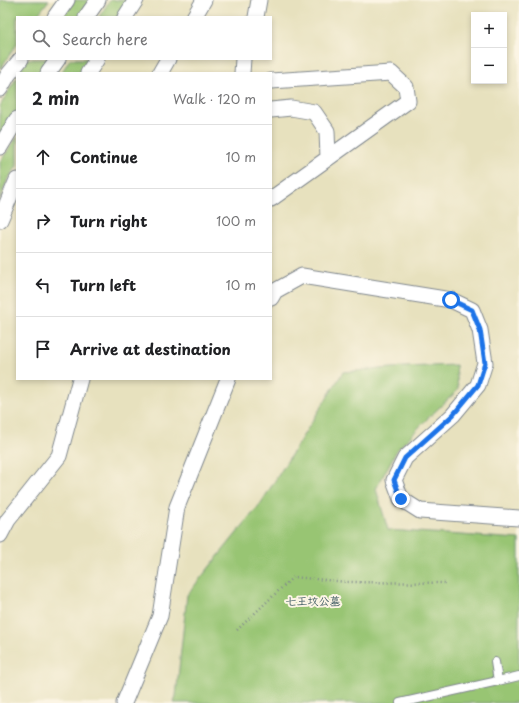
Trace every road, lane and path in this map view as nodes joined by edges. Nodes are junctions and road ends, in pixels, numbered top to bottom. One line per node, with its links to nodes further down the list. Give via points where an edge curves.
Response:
1 (67, 0): 6 (street)
2 (98, 0): 7 (street)
3 (136, 0): 8 (street)
4 (204, 0): 9 (street)
5 (260, 0): 10 (street)
6 (56, 16)
7 (87, 16)
8 (126, 16)
9 (195, 16)
10 (256, 16)
11 (20, 60): 21 (street)
12 (57, 60): 16 (street)
13 (96, 60): 17 (street)
14 (167, 60): 18 (street)
15 (242, 60): 19 (street)
16 (49, 72)
17 (89, 72)
18 (161, 72)
19 (242, 72)
20 (272, 81): 25 (street, via 391,73 406,88 408,101)
21 (0, 89)
22 (272, 110): 25 (street, via 291,108 314,112 327,131)
23 (16, 121): 24 (street)
24 (0, 147)
25 (328, 158): 27 (street)
26 (16, 182): 28 (street)
27 (272, 198)
28 (0, 220)
29 (272, 297): 32 (street, via 276,291 302,276 451,300 472,310 480,330 485,363 478,385 453,415 405,458 394,480 401,499 420,511)
30 (80, 380): 33 (street, via 59,456 8,520)
31 (228, 380): 39 (street, via 177,507 160,616)
32 (519, 518)
33 (0, 534)
34 (446, 583): 35 (path, via 347,582 293,577)
35 (237, 630)
36 (495, 662): 38 (lane)
37 (519, 676): 38 (lane)
38 (498, 681): 40 (lane)
39 (124, 703)
40 (400, 703)

